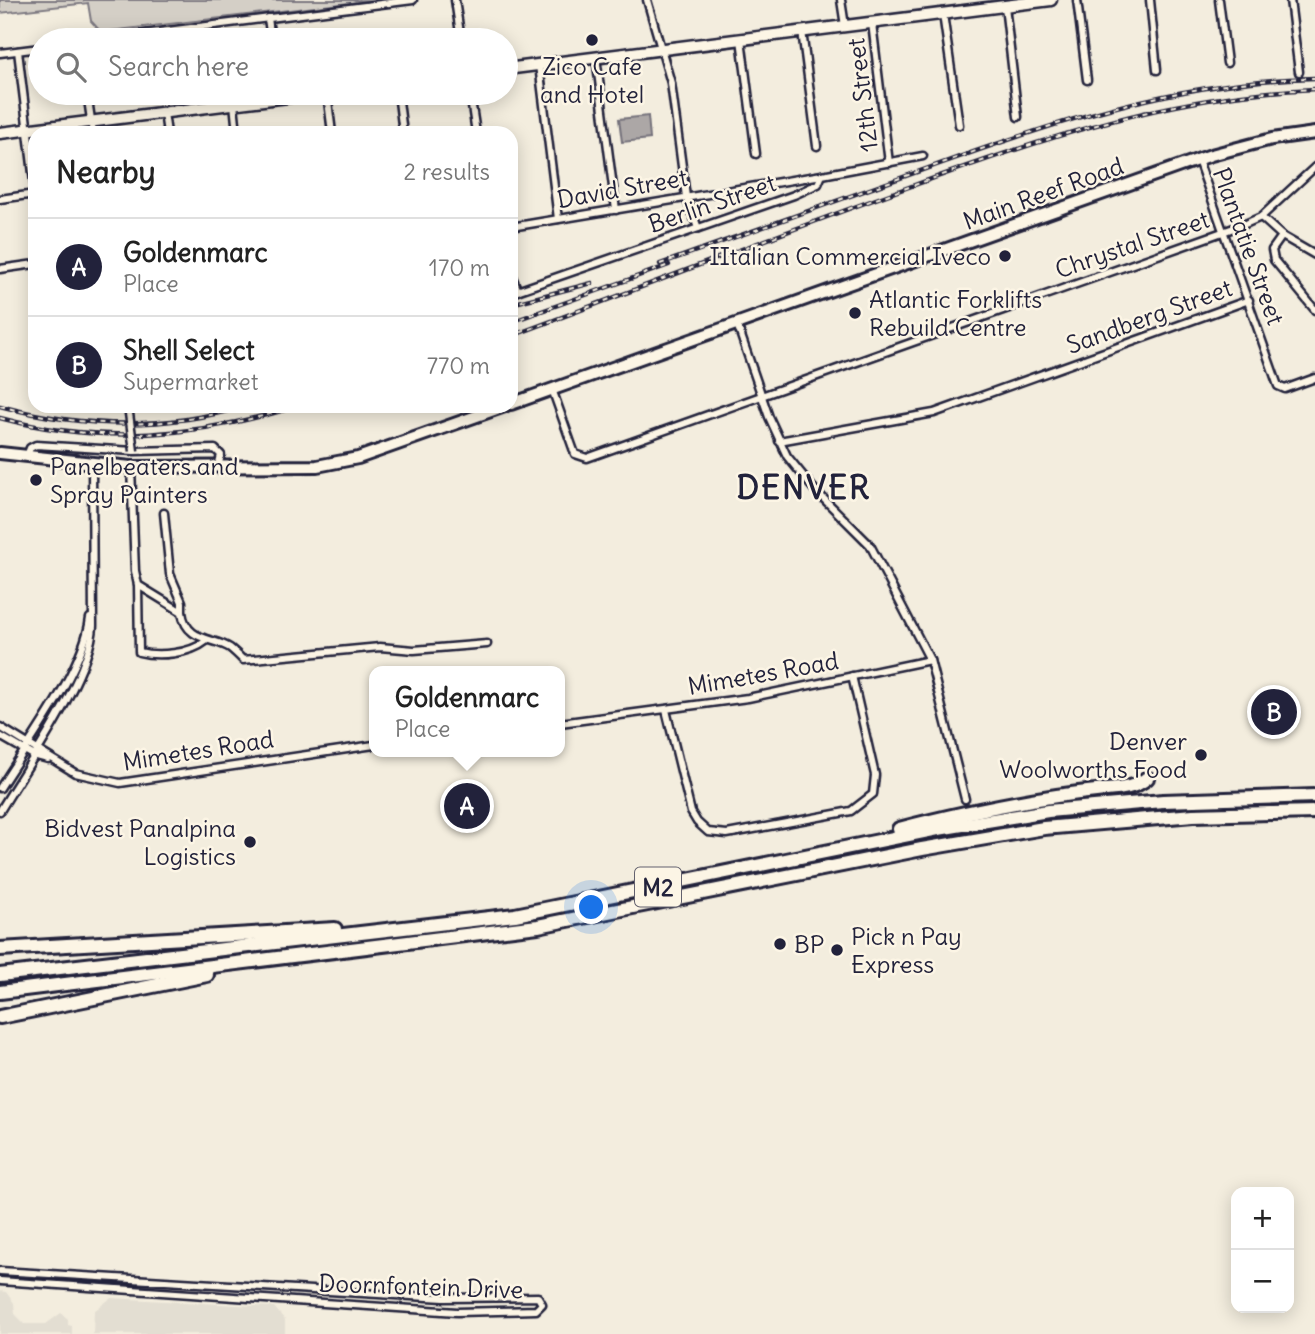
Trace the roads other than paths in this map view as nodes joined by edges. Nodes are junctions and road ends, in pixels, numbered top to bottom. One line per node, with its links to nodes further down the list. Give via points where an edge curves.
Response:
1 (413, 0): 13 (street)
2 (455, 0): 18 (street)
3 (647, 0): 21 (street)
4 (841, 0): 15 (street)
5 (1051, 0): 10 (main road)
6 (1077, 0): 31 (street)
7 (1150, 0): 29 (street)
8 (1219, 0): 26 (street)
9 (1290, 0): 30 (street)
10 (1034, 1): 11 (main road)
11 (1005, 6): 12 (main road); 39 (street)
12 (943, 15): 14 (main road); 40 (street)
13 (268, 19): 16 (street); 17 (street)
14 (872, 23): 15 (main road); 56 (street, 12th Street)
15 (845, 26): 19 (main road)
16 (194, 28)
17 (269, 28)
18 (459, 28)
19 (802, 32): 20 (main road); 52 (street)
20 (741, 39): 21 (main road); 53 (street)
21 (660, 49): 25 (main road); 60 (street, via 673,90)
22 (28, 50): 23 (street)
23 (18, 51): 24 (street); 48 (street)
24 (0, 53)
25 (596, 57): 27 (main road); 62 (street)
26 (1227, 63)
27 (538, 65): 28 (main road); 64 (street)
28 (518, 68)
29 (1157, 70)
30 (1299, 72)
31 (1087, 80)
32 (89, 105): 41 (street)
33 (226, 105): 38 (main road)
34 (234, 105): 44 (street)
35 (328, 105): 45 (street)
36 (400, 105): 46 (street)
37 (472, 105): 47 (street)
38 (164, 113): 42 (main road); 43 (street)
39 (1018, 117)
40 (959, 125)
41 (92, 126)
42 (97, 126)
43 (166, 126)
44 (236, 126)
45 (331, 126)
46 (402, 126)
47 (475, 126)
48 (27, 130): 49 (main road); 51 (street)
49 (0, 133)
50 (1315, 133): 55 (main road, Main Reef Road)
51 (28, 138)
52 (817, 146)
53 (756, 154)
54 (923, 156): 56 (street, Berlin Street)
55 (1198, 160): 67 (street, Plantatie Street); 75 (main road, Main Reef Road)
56 (890, 163): 58 (street, Berlin Street)
57 (1315, 167): 63 (street, Chrystal Street)
58 (822, 175): 60 (street, David Street); 66 (street, Berlin Street, via 818,184 794,195)
59 (28, 193): 61 (street)
60 (686, 197): 62 (street, David Street); 66 (street)
61 (0, 199)
62 (616, 209): 64 (street, David Street)
63 (1261, 217): 67 (street, Chrystal Street); 68 (street)
64 (558, 219): 65 (street, David Street)
65 (518, 225)
66 (698, 228): 72 (street, Berlin Street)
67 (1225, 232): 73 (street, Plantatie Street); 78 (street, Chrystal Street)
68 (1282, 236): 69 (street); 74 (street, via 1272,255)
69 (1315, 255)
70 (28, 265): 71 (street)
71 (0, 269)
72 (518, 291)
73 (1249, 300): 76 (street, Plantatie Street, via 1281,389); 82 (street, Sandberg Street, via 934,413)
74 (1315, 310)
75 (737, 324): 77 (main road, Main Reef Road); 78 (street)
76 (1315, 378)
77 (552, 389): 78 (street, Chrystal Street, via 580,458); 79 (main road, Main Reef Road)
78 (761, 396): 82 (street)
79 (518, 401)
80 (129, 413): 83 (street, bridge)
81 (485, 413): 88 (main road, via 342,463)
82 (779, 441): 95 (street, via 791,463 870,545)
83 (134, 451): 85 (street, via 36,445); 88 (street, via 215,449 222,455)
84 (0, 453): 85 (main road)
85 (27, 456): 86 (main road)
86 (92, 464): 87 (main road); 91 (street)
87 (131, 467): 88 (main road); 90 (street)
88 (218, 467)
89 (164, 513): 92 (street, via 170,574)
90 (138, 584): 92 (street); 93 (street, via 139,652 195,649)
91 (92, 602): 101 (street, via 81,650); 103 (street, via 93,634 87,659)
92 (182, 612): 93 (street, via 185,623)
93 (206, 641): 94 (street, via 228,647 248,661 380,648)
94 (487, 644)
95 (930, 660): 96 (street, Mimetes Road); 110 (street)
96 (852, 676): 97 (street, Mimetes Road); 97 (street, via 875,775 873,794 851,811 749,830 717,834 696,822)
97 (666, 710): 98 (street, Mimetes Road)
98 (565, 722)
99 (0, 727): 101 (street, Mimetes Road)
100 (0, 736): 104 (street)
101 (28, 743): 103 (street, Mimetes Road); 104 (street)
102 (369, 746): 106 (street, Mimetes Road, via 140,782 86,777)
103 (37, 748): 105 (street); 106 (street, Mimetes Road)
104 (23, 750): 105 (street); 108 (street)
105 (33, 755): 106 (street); 111 (street)
106 (50, 760)
107 (1147, 778): 113 (highway, via 1129,788 1037,797 967,811)
108 (0, 788)
109 (1315, 796): 113 (highway, M2, via 1163,801 1048,811)
110 (965, 799)
111 (0, 811)
112 (1315, 812): 116 (highway, M2, via 1193,815 1044,828 538,926)
113 (764, 865): 114 (highway, M2)
114 (450, 924): 115 (highway); 117 (highway, M2)
115 (0, 950)
116 (279, 960): 118 (highway, M2); 119 (highway)
117 (0, 975)
118 (0, 992)
119 (0, 1017)
120 (0, 1271): 121 (street, Doornfontein Drive, via 444,1298 524,1295 538,1297 542,1304 536,1310 457,1312)
121 (0, 1281)

